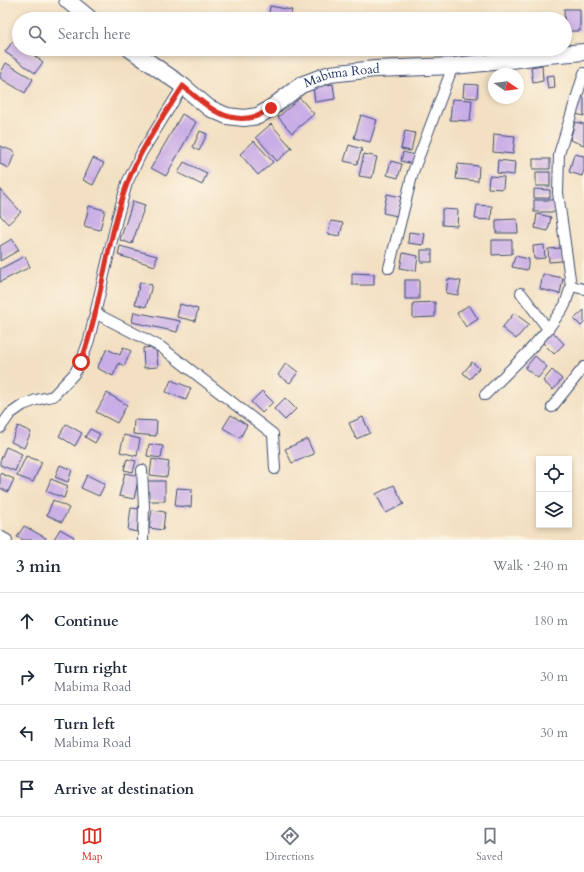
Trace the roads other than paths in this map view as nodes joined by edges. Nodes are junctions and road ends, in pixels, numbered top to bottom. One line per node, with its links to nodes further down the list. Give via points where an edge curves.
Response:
1 (67, 0): 2 (main road)
2 (82, 12)
3 (584, 52): 4 (main road, Mabima Road)
4 (572, 53)
5 (140, 56): 9 (main road, Mabima Road)
6 (540, 56): 7 (main road, Mabima Road)
7 (453, 66): 9 (main road, Mabima Road, via 375,69 330,74 301,85 258,116 244,118 227,116 209,108); 10 (street, via 413,172)
8 (584, 73): 11 (street, via 559,154 558,193)
9 (183, 86): 14 (street, via 142,152 127,183 116,219)
10 (389, 268)
11 (571, 286): 12 (street); 15 (street, via 565,305)
12 (584, 289)
13 (521, 294): 15 (street)
14 (95, 312): 19 (street, via 81,362 63,388 53,396 23,405 10,414); 20 (street, via 161,347 272,434)
15 (548, 329): 17 (street)
16 (584, 367): 18 (street)
17 (485, 396)
18 (552, 407)
19 (0, 428)
20 (275, 469)
21 (142, 470): 24 (street)
22 (0, 536): 23 (street)
23 (7, 540)
24 (143, 540)

